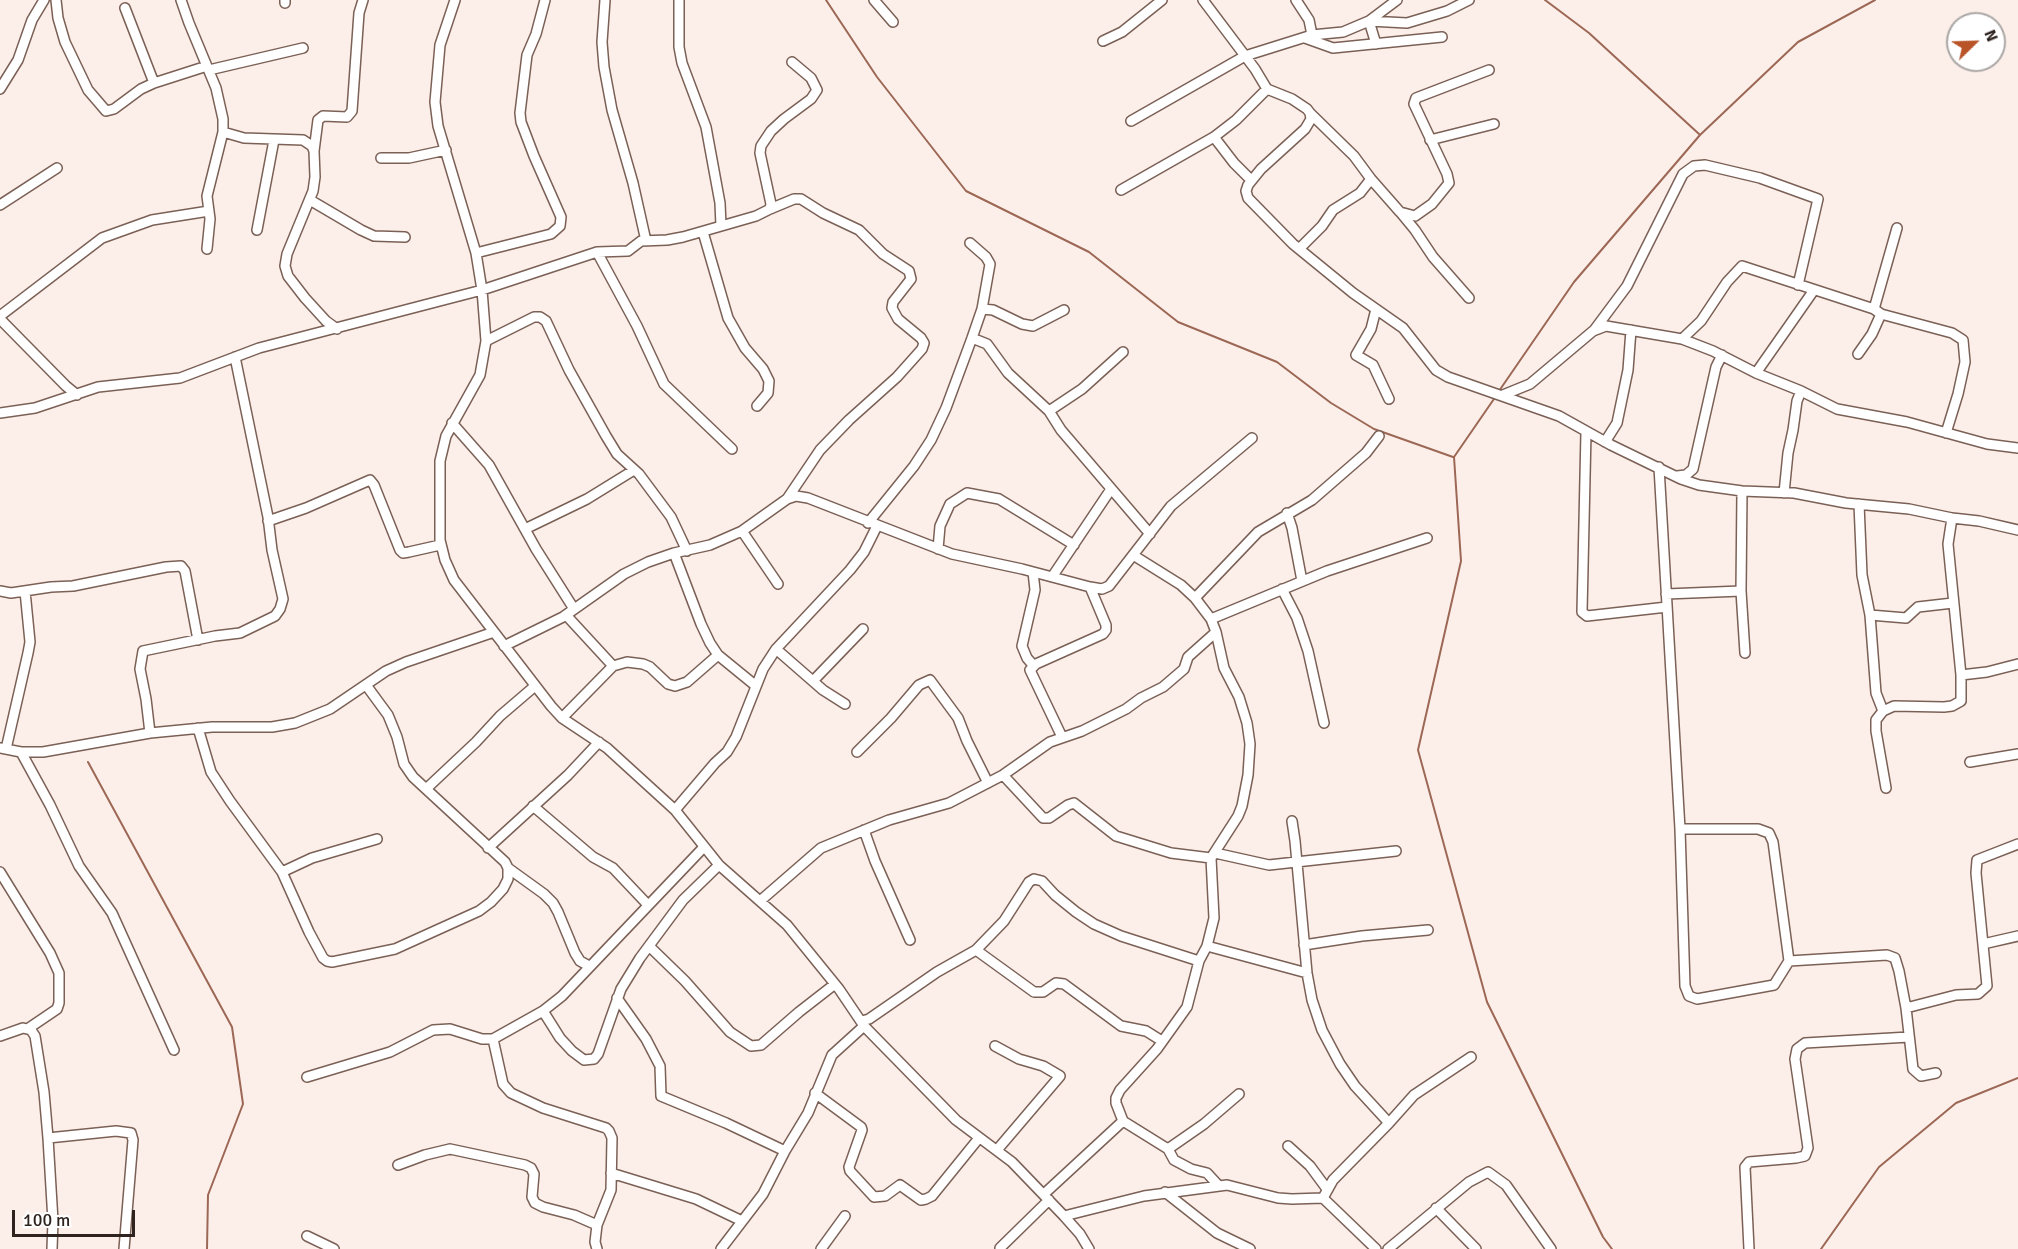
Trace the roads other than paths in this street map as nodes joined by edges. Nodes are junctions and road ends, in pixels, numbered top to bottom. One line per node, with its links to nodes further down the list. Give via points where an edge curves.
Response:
1 (44, 0): 28 (street, via 32,20 18,60)
2 (56, 0): 27 (street, via 65,42 88,90 103,109 114,109)
3 (181, 0): 25 (street)
4 (363, 0): 38 (street, via 352,111 347,117 320,117)
5 (455, 0): 37 (street, via 440,45 435,84 438,126)
6 (545, 0): 59 (street, via 527,55 520,113 561,217 560,226 551,234)
7 (605, 0): 54 (street, via 604,67)
8 (679, 0): 49 (street, via 679,47 706,127)
9 (874, 0): 17 (street)
10 (1162, 0): 20 (street, via 1122,32)
11 (1203, 0): 23 (street)
12 (1296, 0): 18 (street, via 1309,20)
13 (1397, 0): 16 (street)
14 (1469, 0): 16 (street, via 1407,23)
15 (125, 8): 27 (street)
16 (1369, 21): 18 (street, via 1343,32); 21 (street)
17 (893, 22)
18 (1309, 37): 21 (street, via 1334,48); 23 (street)
19 (1442, 37): 21 (street)
20 (1103, 41)
21 (1376, 44)
22 (303, 48): 25 (street)
23 (1245, 56): 29 (street); 31 (street)
24 (792, 62): 46 (street, via 811,78 817,90 812,99 771,131 761,146)
25 (208, 68): 27 (street); 33 (street, via 216,88)
26 (1490, 70): 36 (street, via 1416,98 1414,104)
27 (154, 83)
28 (0, 89)
29 (1267, 89): 30 (street, via 1292,99); 34 (street)
30 (1310, 113): 41 (street, via 1354,156); 42 (street, via 1305,129)
31 (1131, 122)
32 (1494, 124): 36 (street)
33 (223, 132): 35 (street); 47 (street, via 207,195)
34 (1214, 137): 42 (street); 43 (street)
35 (274, 140): 38 (street, via 303,140); 51 (street)
36 (1430, 140): 48 (street, via 1449,183 1432,204 1415,216)
37 (446, 150): 39 (street, via 409,158); 59 (street)
38 (314, 151): 44 (street, via 315,177)
39 (381, 158)
40 (57, 168): 45 (street)
41 (1371, 179): 48 (street); 57 (street, via 1360,193 1334,210)
42 (1251, 180): 57 (street, via 1246,191 1248,198)
43 (1120, 190)
44 (310, 200): 53 (street, via 375,236); 69 (street, via 285,266 305,298)
45 (0, 204)
46 (770, 209): 49 (street); 101 (street, via 794,199 805,200 859,230 883,254 909,271 911,279 892,308 897,319 924,343 897,377 820,450)
47 (209, 211): 56 (street); 68 (street, via 152,220 102,238)
48 (1400, 212): 63 (street)
49 (721, 226): 52 (street)
50 (1897, 228): 67 (street)
51 (257, 230)
52 (703, 232): 54 (street); 84 (street, via 728,318 769,381 768,393)
53 (405, 237)
54 (646, 241): 58 (street, via 628,251)
55 (970, 243): 64 (street, via 990,264)
56 (207, 249)
57 (1299, 249): 65 (street)
58 (597, 252): 61 (street); 94 (street, via 664,384)
59 (476, 253): 61 (street)
60 (1798, 285): 62 (street); 71 (street, via 1818,199 1760,178 1694,166 1683,174 1627,286); 73 (street, via 1742,266 1701,321)
61 (482, 290): 69 (street); 74 (street)
62 (1814, 290): 67 (street); 79 (street)
63 (1468, 298)
64 (982, 309): 66 (street, via 1033,326); 72 (street)
65 (1376, 309): 82 (street, via 1403,328 1436,370); 83 (street, via 1371,329 1356,355 1373,365)
66 (1064, 310)
67 (1878, 311): 76 (street, via 1872,334); 89 (street, via 1952,333 1963,340 1965,362)
68 (0, 317): 81 (street)
69 (337, 328): 78 (street)
70 (1631, 330): 71 (street, via 1606,326); 73 (street); 92 (street, via 1617,423)
71 (1593, 331): 82 (street, via 1530,384)
72 (972, 338): 85 (street, via 987,344 1008,373); 106 (street, via 931,440)
73 (1682, 339): 77 (street)
74 (486, 341): 87 (street, via 480,375); 96 (street, via 534,317 546,321 606,436)
75 (1123, 352): 85 (street, via 1082,389)
76 (1858, 354)
77 (1722, 355): 79 (street); 97 (street, via 1693,469)
78 (235, 357): 81 (street, via 180,378 98,387); 105 (street)
79 (1756, 373): 80 (street)
80 (1801, 391): 89 (street, via 1837,409); 100 (street)
81 (77, 395): 86 (street, via 35,408)
82 (1502, 395): 88 (street, via 1559,416)
83 (1389, 399)
84 (757, 406)
85 (1049, 411): 98 (street)
86 (0, 413)
87 (452, 423): 107 (street, via 489,465); 112 (street, via 440,461)
88 (1586, 432): 92 (street); 130 (street, via 1582,612 1587,616)
89 (1946, 433): 93 (street)
90 (1379, 436): 103 (street, via 1342,475 1312,500)
91 (1252, 438): 110 (street, via 1171,506)
92 (1605, 441): 95 (street)
93 (2018, 448)
94 (732, 449)
95 (1659, 467): 97 (street); 127 (street)
96 (634, 470): 107 (street, via 587,499); 115 (street, via 671,517)
97 (1677, 476): 99 (street)
98 (1111, 489): 110 (street); 113 (street)
99 (1742, 492): 100 (street); 126 (street)
100 (1784, 493): 102 (street)
101 (787, 499): 106 (street, via 808,498); 109 (street)
102 (1859, 504): 104 (street); 133 (street, via 1862,575)
103 (1287, 513): 120 (street); 128 (street, via 1258,532)
104 (1952, 518): 108 (street); 129 (street, via 1948,544)
105 (268, 521): 112 (street, via 370,480 403,553); 138 (street, via 282,588 280,609 240,633)
106 (872, 525): 114 (street); 140 (street, via 864,552)
107 (525, 529): 131 (street)
108 (2018, 530)
109 (742, 531): 115 (street); 121 (street)
110 (1150, 534): 117 (street)
111 (1427, 538): 120 (street)
112 (440, 544): 136 (street, via 454,580)
113 (1074, 544): 114 (street, via 999,499 967,493 950,504 940,526); 119 (street)
114 (938, 549): 118 (street)
115 (687, 551): 116 (street)
116 (674, 553): 131 (street, via 624,574); 142 (street, via 701,624)
117 (1133, 555): 122 (street, via 1109,586); 128 (street)
118 (1034, 572): 119 (street); 144 (street, via 1035,590 1022,646)
119 (1052, 577): 122 (street)
120 (1302, 581): 123 (street)
121 (778, 584)
122 (1090, 587): 144 (street, via 1106,630)
123 (1282, 590): 134 (street); 154 (street, via 1308,651)
124 (0, 591): 125 (street)
125 (25, 591): 138 (street, via 181,566); 159 (street, via 30,642)
126 (1741, 591): 127 (street); 141 (street)
127 (1666, 594): 130 (street)
128 (1195, 598): 134 (street)
129 (1953, 603): 133 (street, via 1918,607 1906,618); 146 (street)
130 (1667, 607): 172 (street)
131 (574, 609): 132 (street)
132 (566, 615): 139 (street); 145 (street)
133 (1870, 615): 152 (street, via 1876,693)
134 (1211, 618): 137 (street)
135 (863, 629): 147 (street)
136 (494, 632): 139 (street); 148 (street, via 406,662)
137 (1216, 632): 157 (street, via 1188,657 1184,669 1162,687 1119,713); 178 (street, via 1222,662 1247,723 1250,744 1242,806)
138 (198, 639): 156 (street, via 142,652 140,669)
139 (504, 646): 149 (street)
140 (776, 649): 147 (street); 150 (street)
141 (1745, 653)
142 (718, 655): 145 (street, via 687,682 675,686 643,664 627,662); 150 (street)
143 (2018, 664): 146 (street)
144 (1033, 665): 157 (street, via 1030,672)
145 (614, 666): 153 (street)
146 (1961, 675): 152 (street, via 1961,700 1952,706 1894,706)
147 (813, 681): 151 (street)
148 (366, 685): 155 (street, via 330,709 296,723); 167 (street, via 388,715 404,765)
149 (535, 686): 153 (street); 167 (street)
150 (756, 687): 169 (street, via 727,753)
151 (845, 704)
152 (1883, 711): 166 (street, via 1876,720 1876,731)
153 (562, 718): 158 (street)
154 (1324, 723)
155 (198, 728): 156 (street); 183 (street, via 211,772)
156 (150, 733): 160 (street, via 43,752)
157 (1062, 737): 164 (street)
158 (599, 742): 168 (street); 169 (street)
159 (3, 749): 160 (street)
160 (21, 752): 209 (street, via 79,866 112,913)
161 (856, 752): 165 (street, via 919,685 930,680 958,718)
162 (2018, 754): 163 (street)
163 (1970, 762)
164 (1003, 775): 165 (street); 178 (street, via 1043,818 1074,803 1116,836 1171,853)
165 (988, 783): 171 (street, via 949,803)
166 (1886, 788)
167 (426, 789): 175 (street)
168 (533, 806): 175 (street); 185 (street, via 593,857 613,868)
169 (675, 810): 176 (street)
170 (1292, 821): 179 (street)
171 (864, 830): 184 (street, via 814,852); 188 (street)
172 (1680, 830): 195 (street, via 1758,828 1769,833); 195 (street, via 1684,986 1689,996 1697,999 1774,985)
173 (377, 839): 183 (street, via 312,858)
174 (2018, 844): 189 (street, via 1977,860)
175 (488, 848): 181 (street)
176 (703, 848): 180 (street); 185 (street)
177 (1396, 851): 179 (street)
178 (1213, 856): 179 (street, via 1269,865); 192 (street, via 1214,918)
179 (1297, 861): 190 (street)
180 (719, 865): 184 (street); 191 (street, via 683,900)
181 (508, 868): 183 (street, via 503,889 479,911 403,946 332,962 323,958); 196 (street, via 552,903 574,953)
182 (0, 872): 203 (street, via 59,973 57,1009)
183 (282, 872)
184 (760, 901): 198 (street, via 787,925)
185 (648, 905): 196 (street)
186 (1428, 930): 190 (street)
187 (2018, 936): 189 (street)
188 (910, 940)
189 (1983, 944): 200 (street, via 1987,986 1978,994 1956,995)
190 (1304, 945): 197 (street)
191 (649, 946): 198 (street, via 730,1032 751,1046 760,1045); 199 (street)
192 (1207, 946): 194 (street); 197 (street)
193 (976, 950): 194 (street, via 1004,921 1034,879 1042,881 1055,896 1094,924); 202 (street); 207 (street, via 1034,992 1043,992 1056,983 1064,984 1121,1026 1146,1031)
194 (1199, 961): 207 (street, via 1187,1007)
195 (1790, 961): 200 (street, via 1887,955 1895,958)
196 (589, 966): 201 (street)
197 (1306, 973): 216 (street, via 1322,1030 1340,1064)
198 (835, 984): 202 (street)
199 (617, 998): 201 (street, via 598,1054 590,1060 572,1051); 222 (street, via 660,1066 661,1096)
200 (1906, 1008): 205 (street)
201 (543, 1011): 206 (street)
202 (863, 1023): 213 (street, via 832,1055); 218 (street, via 956,1120)
203 (29, 1028): 204 (street); 217 (street, via 35,1036)
204 (0, 1036)
205 (1909, 1037): 211 (street, via 1913,1069 1921,1076); 248 (street, via 1805,1043 1797,1049 1795,1059 1808,1148 1805,1156 1749,1162 1745,1167)
206 (493, 1039): 212 (street, via 450,1029 433,1030 390,1052); 224 (street, via 507,1090 543,1108 609,1131)
207 (1162, 1041): 215 (street, via 1116,1098)
208 (995, 1046): 221 (street, via 1060,1076)
209 (174, 1050)
210 (1471, 1057): 216 (street, via 1414,1095)
211 (1936, 1073)
212 (307, 1077)
213 (815, 1093): 218 (street, via 861,1127 849,1167 874,1197 885,1196 900,1185 921,1200 932,1196); 222 (street)
214 (1239, 1094): 220 (street)
215 (1123, 1121): 220 (street); 228 (street)
216 (1389, 1123): 227 (street)
217 (48, 1138): 237 (street); 238 (street, via 131,1133)
218 (980, 1138): 221 (street)
219 (1288, 1146): 227 (street, via 1310,1166)
220 (1168, 1149): 225 (street, via 1174,1160 1207,1173)
221 (997, 1150): 228 (street)
222 (785, 1151): 232 (street, via 763,1194)
223 (398, 1166): 233 (street, via 450,1149 525,1165 534,1174 535,1203)
224 (611, 1173): 232 (street, via 696,1199); 233 (street, via 609,1198)
225 (1219, 1186): 226 (street); 227 (street, via 1292,1200)
226 (1165, 1192): 231 (street); 243 (street, via 1217,1233)
227 (1325, 1193): 244 (street)
228 (1046, 1197): 231 (street); 236 (street)
229 (1436, 1208): 245 (street); 246 (street); 247 (street, via 1488,1172 1506,1185)
230 (845, 1216): 242 (street)
231 (1064, 1216): 235 (street)
232 (742, 1221): 241 (street)
233 (597, 1225): 240 (street)
234 (307, 1236): 239 (street)
235 (1086, 1247)
236 (1000, 1248)
237 (52, 1249)
238 (124, 1249)
239 (334, 1249)
240 (597, 1249)
241 (722, 1249)
242 (821, 1249)
243 (1250, 1249)
244 (1376, 1249)
245 (1388, 1249)
246 (1476, 1249)
247 (1551, 1249)
248 (1749, 1249)

